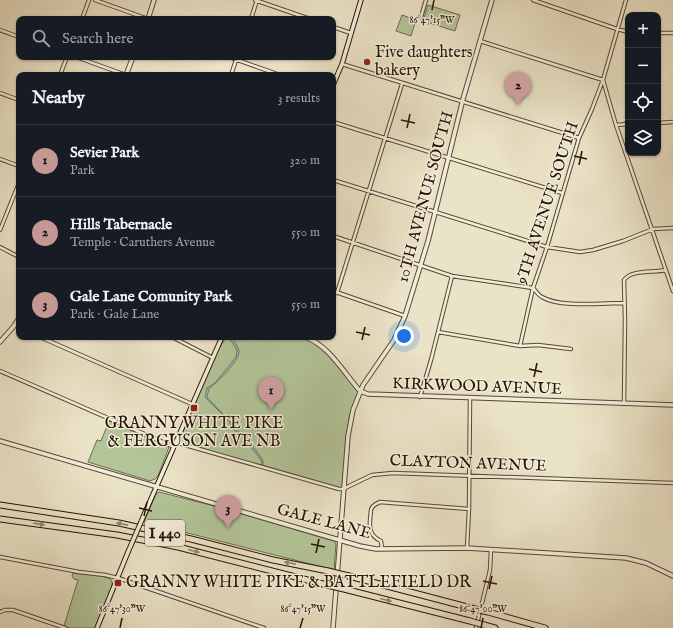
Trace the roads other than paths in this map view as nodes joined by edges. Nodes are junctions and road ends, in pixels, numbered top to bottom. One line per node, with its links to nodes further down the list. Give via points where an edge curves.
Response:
1 (89, 0): 10 (street)
2 (95, 0): 11 (street)
3 (154, 0): 12 (street)
4 (257, 0): 13 (street); 14 (street)
5 (361, 0): 20 (street)
6 (426, 0): 15 (street)
7 (492, 0): 24 (street, 10TH AVENUE SOUTH)
8 (533, 0): 17 (street)
9 (626, 0): 17 (street, 9TH AVENUE SOUTH)
10 (83, 16)
11 (140, 16)
12 (149, 16)
13 (252, 16)
14 (302, 16)
15 (421, 18)
16 (336, 28): 20 (street)
17 (618, 29): 19 (street); 37 (street, 9TH AVENUE SOUTH)
18 (0, 30): 23 (street)
19 (625, 31)
20 (350, 33): 30 (street)
21 (661, 33): 22 (street)
22 (673, 33)
23 (16, 36)
24 (480, 41): 37 (street); 41 (street, 10TH AVENUE SOUTH)
25 (66, 60): 31 (street)
26 (84, 60): 32 (street)
27 (132, 60): 33 (street)
28 (236, 60): 34 (street)
29 (242, 60): 35 (street)
30 (342, 64): 36 (street); 38 (street)
31 (61, 72)
32 (118, 72)
33 (127, 72)
34 (232, 72)
35 (272, 72)
36 (336, 78)
37 (602, 80): 46 (street); 48 (street, 9TH AVENUE SOUTH)
38 (402, 84): 41 (street); 47 (street)
39 (0, 93): 40 (street)
40 (16, 99)
41 (463, 102): 48 (street); 49 (street, 10TH AVENUE SOUTH)
42 (673, 122): 44 (street)
43 (336, 123): 47 (street)
44 (661, 123)
45 (625, 124): 46 (street)
46 (616, 125): 58 (street)
47 (386, 138): 49 (street); 54 (street)
48 (579, 138): 55 (street, 9TH AVENUE SOUTH)
49 (449, 158): 55 (street); 56 (street, 10TH AVENUE SOUTH)
50 (0, 159): 51 (street)
51 (16, 165)
52 (336, 181): 54 (street)
53 (16, 190): 59 (street)
54 (369, 192): 56 (street); 61 (street)
55 (562, 193): 63 (street, 9TH AVENUE SOUTH)
56 (435, 212): 63 (street); 65 (street, 10TH AVENUE SOUTH)
57 (673, 228): 58 (street)
58 (652, 229): 63 (street, via 593,250 580,252); 66 (street)
59 (0, 230)
60 (336, 237): 61 (street)
61 (353, 243): 65 (street); 70 (street)
62 (0, 247): 64 (street)
63 (547, 247): 68 (street, 9TH AVENUE SOUTH)
64 (16, 255)
65 (420, 266): 67 (street); 72 (street, 10TH AVENUE SOUTH)
66 (666, 270): 69 (street); 71 (street, via 628,276 623,282)
67 (452, 276): 68 (street); 74 (street)
68 (533, 288): 71 (street, via 542,297 557,302); 80 (street, 9TH AVENUE SOUTH)
69 (673, 291)
70 (337, 292): 72 (street)
71 (624, 303): 88 (street)
72 (406, 316): 84 (street, 10TH AVENUE SOUTH, via 394,340)
73 (16, 326): 75 (street)
74 (438, 332): 80 (street); 85 (street)
75 (1, 339)
76 (47, 340): 87 (street)
77 (178, 340): 82 (street)
78 (221, 340): 82 (street)
79 (312, 340): 84 (street, via 325,349)
80 (520, 346): 81 (street)
81 (571, 348)
82 (213, 358): 87 (street)
83 (0, 371): 91 (street, via 172,446)
84 (360, 391): 85 (street, KIRKWOOD AVENUE, via 368,394); 95 (street, 10TH AVENUE SOUTH, via 350,419)
85 (420, 396): 86 (street, KIRKWOOD AVENUE)
86 (470, 398): 88 (street, KIRKWOOD AVENUE); 92 (street)
87 (192, 404): 91 (street)
88 (624, 404): 89 (street, KIRKWOOD AVENUE)
89 (673, 405)
90 (0, 441): 94 (street, GALE LANE)
91 (175, 444): 94 (street); 95 (street)
92 (469, 476): 93 (street, CLAYTON AVENUE); 95 (street, CLAYTON AVENUE, via 377,474); 97 (street)
93 (673, 483)
94 (156, 487): 99 (street, GALE LANE); 105 (street, bridge)
95 (343, 489): 99 (street, 10TH AVENUE SOUTH)
96 (0, 505): 113 (highway, I 440, one-way to 96, bridge, via 348,576 191,539 119,523)
97 (469, 509): 100 (street, via 380,502 371,507 370,525 374,538 381,541); 101 (street)
98 (0, 519): 112 (highway, I 440, one-way to 112, bridge, via 117,535 178,547)
99 (339, 541): 100 (street, GALE LANE); 110 (street, 10TH AVENUE SOUTH)
100 (382, 548): 101 (street, GALE LANE)
101 (467, 548): 102 (street, GALE LANE)
102 (491, 550): 104 (street, GALE LANE, via 626,558 646,563); 111 (street, via 490,570)
103 (0, 556): 105 (street)
104 (673, 576)
105 (118, 578): 108 (street); 109 (street)
106 (0, 612): 107 (street, via 13,610)
107 (65, 628)
108 (97, 628)
109 (264, 628)
110 (332, 628)
111 (476, 628)
112 (495, 628)
113 (545, 628)

